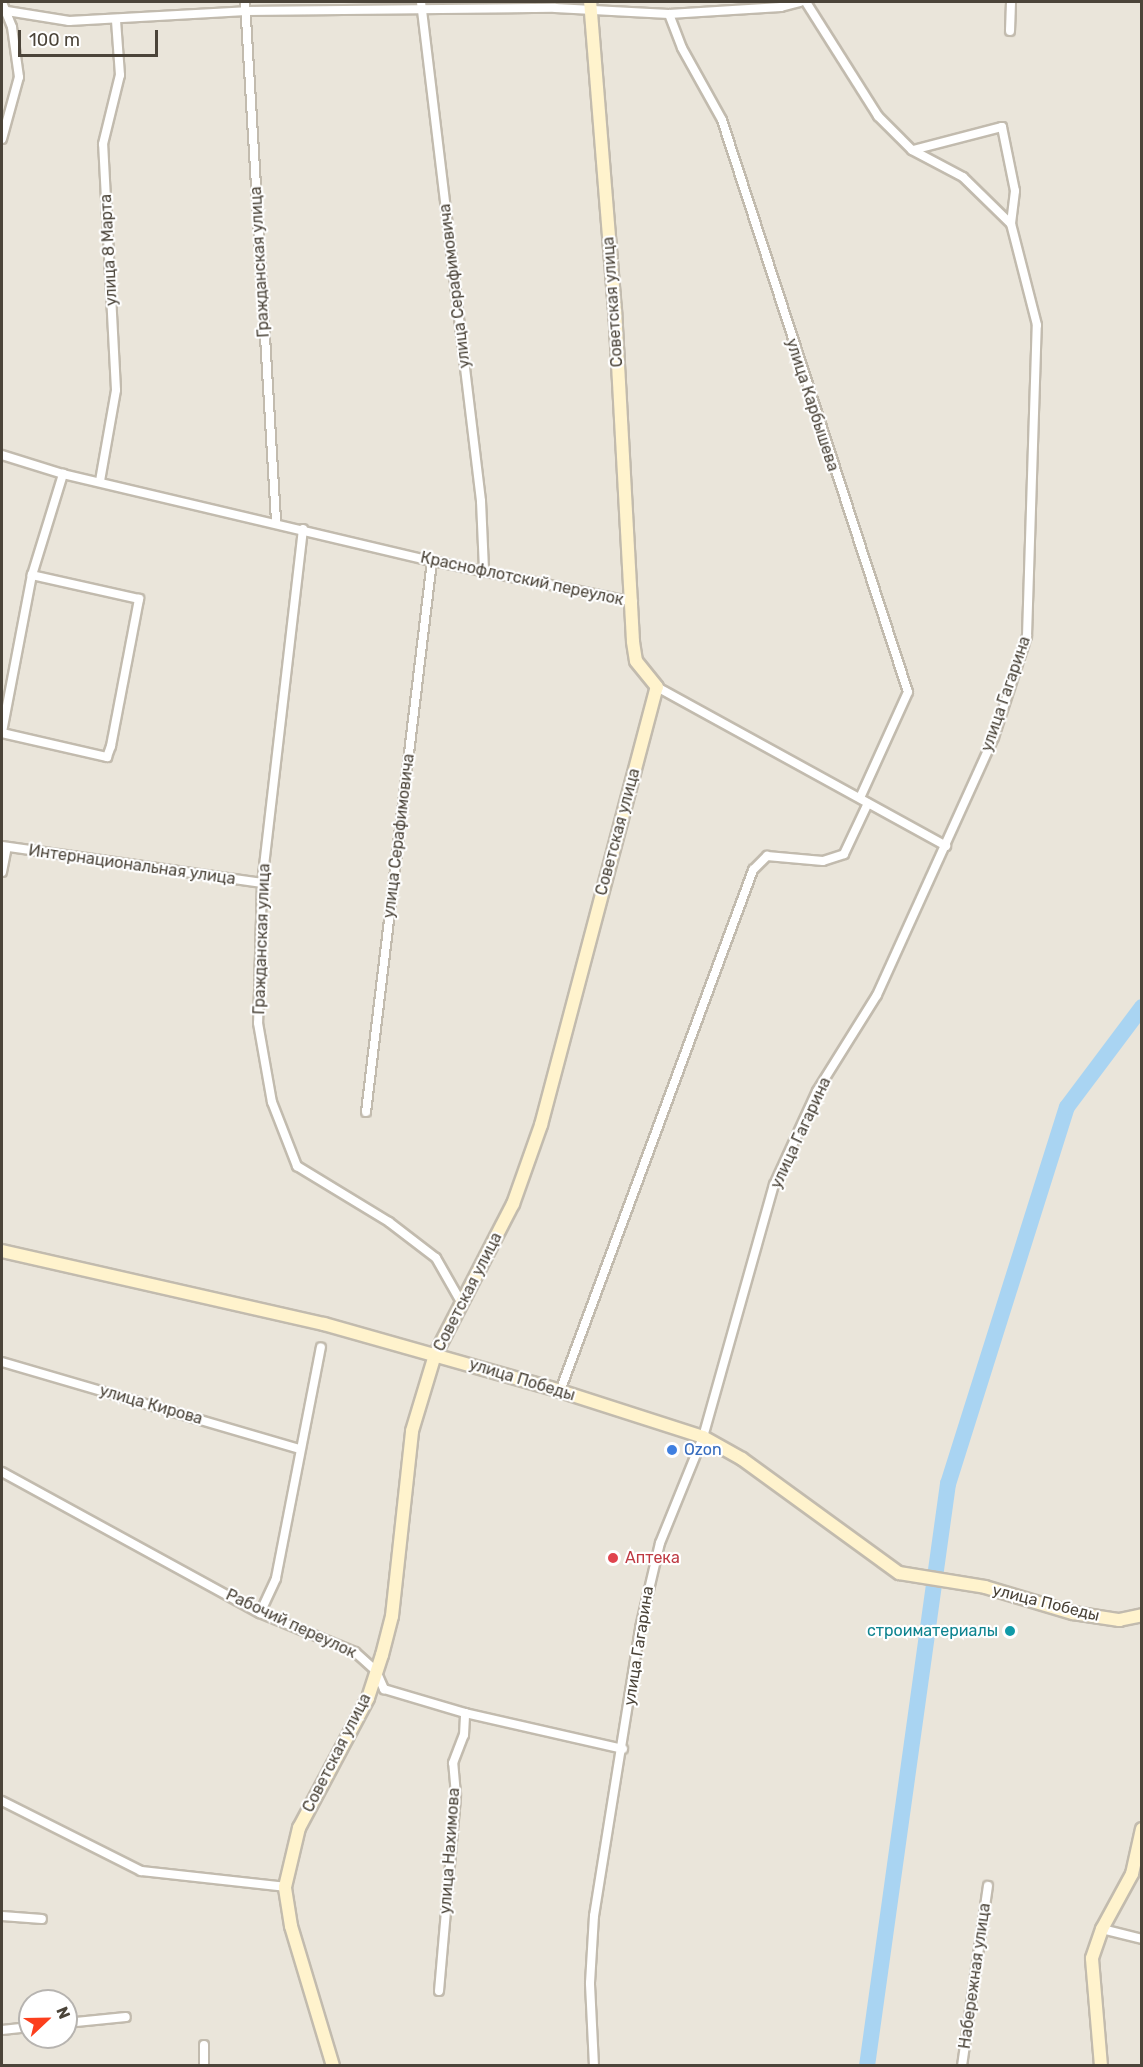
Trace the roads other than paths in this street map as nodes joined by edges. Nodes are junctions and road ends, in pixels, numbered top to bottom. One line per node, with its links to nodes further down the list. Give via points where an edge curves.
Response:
1 (2, 2): 8 (street)
2 (244, 2): 9 (street, Гражданская улица)
3 (800, 2): 10 (street, via 781,7)
4 (806, 2): 14 (street, via 879,116)
5 (1011, 2): 12 (street)
6 (421, 6): 7 (street); 9 (street); 22 (street, улица Серафимовича, via 481,501)
7 (590, 7): 10 (street); 24 (street, Советская улица, via 615,311)
8 (7, 11): 11 (street, via 69,21); 13 (street, via 19,77)
9 (246, 11): 11 (street); 19 (street, Гражданская улица)
10 (669, 14): 27 (street, улица Карбышева, via 682,48 722,120 908,692)
11 (116, 20): 18 (street, улица 8 Марта, via 120,75 103,144 116,390)
12 (1010, 31)
13 (2, 139)
14 (912, 150): 15 (street, via 963,177); 15 (street, улица Гагарина, via 1002,127 1015,191)
15 (1011, 224): 29 (street, улица Гагарина, via 1037,325 1027,636 994,737)
16 (2, 455): 17 (street, Краснофлотский переулок)
17 (63, 474): 18 (street, Краснофлотский переулок); 23 (street)
18 (100, 481): 19 (street, Краснофлотский переулок)
19 (276, 521): 20 (street, Краснофлотский переулок)
20 (303, 530): 21 (street, Краснофлотский переулок); 32 (street, Гражданская улица)
21 (432, 561): 22 (street, Краснофлотский переулок); 33 (street, улица Серафимовича)
22 (484, 570): 24 (street, Краснофлотский переулок)
23 (32, 575): 26 (street); 26 (street, via 139,599 107,758)
24 (633, 602): 25 (street, Краснофлотский переулок, via 636,661)
25 (657, 687): 27 (street, Краснофлотский переулок); 35 (street, Советская улица, via 541,1125 513,1204 478,1277)
26 (2, 733)
27 (860, 798): 28 (street, Краснофлотский переулок)
28 (868, 803): 29 (street, Краснофлотский переулок); 39 (street, via 844,854 823,861 767,856 753,870)
29 (946, 846): 40 (street, улица Гагарина, via 877,995 817,1092 774,1185)
30 (4, 847): 31 (street); 32 (street, Интернациональная улица)
31 (2, 872)
32 (262, 883): 35 (street, Гражданская улица, via 258,1023 272,1102 297,1166 388,1222 436,1258)
33 (366, 1112)
34 (2, 1251): 37 (street, улица Победы, via 134,1278)
35 (460, 1300): 37 (street, Советская улица)
36 (321, 1347): 41 (street)
37 (435, 1355): 39 (street, улица Победы); 45 (street, Советская улица, via 412,1431 392,1616)
38 (2, 1362): 41 (street, улица Кирова)
39 (560, 1391): 40 (street, улица Победы)
40 (703, 1437): 44 (street, улица Победы, via 742,1459 899,1573 985,1587 1073,1613 1119,1620); 47 (street, улица Гагарина, via 660,1543 649,1584)
41 (300, 1449): 43 (street, via 276,1578)
42 (2, 1472): 43 (street, Рабочий переулок)
43 (260, 1613): 45 (street, Рабочий переулок, via 355,1652)
44 (1142, 1615)
45 (376, 1671): 46 (street, Рабочий переулок, via 384,1689); 51 (street, Советская улица, via 368,1698 299,1828)
46 (465, 1713): 47 (street, Рабочий переулок); 56 (street, улица Нахимова, via 464,1735 453,1763 456,1795)
47 (623, 1749): 64 (street, улица Гагарина, via 594,1916 590,1983)
48 (2, 1801): 51 (street, via 141,1871)
49 (1142, 1829): 54 (street, via 1132,1874)
50 (988, 1886): 65 (street, Набережная улица)
51 (285, 1887): 63 (street, Советская улица, via 291,1926)
52 (2, 1916): 53 (street)
53 (42, 1919)
54 (1102, 1929): 55 (street); 66 (street, via 1092,1958)
55 (1142, 1939)
56 (439, 1991)
57 (126, 2017): 58 (street)
58 (78, 2022)
59 (18, 2028): 60 (street)
60 (2, 2030)
61 (204, 2045): 62 (street)
62 (204, 2066)
63 (333, 2066)
64 (594, 2066)
65 (962, 2066)
66 (1101, 2066)

